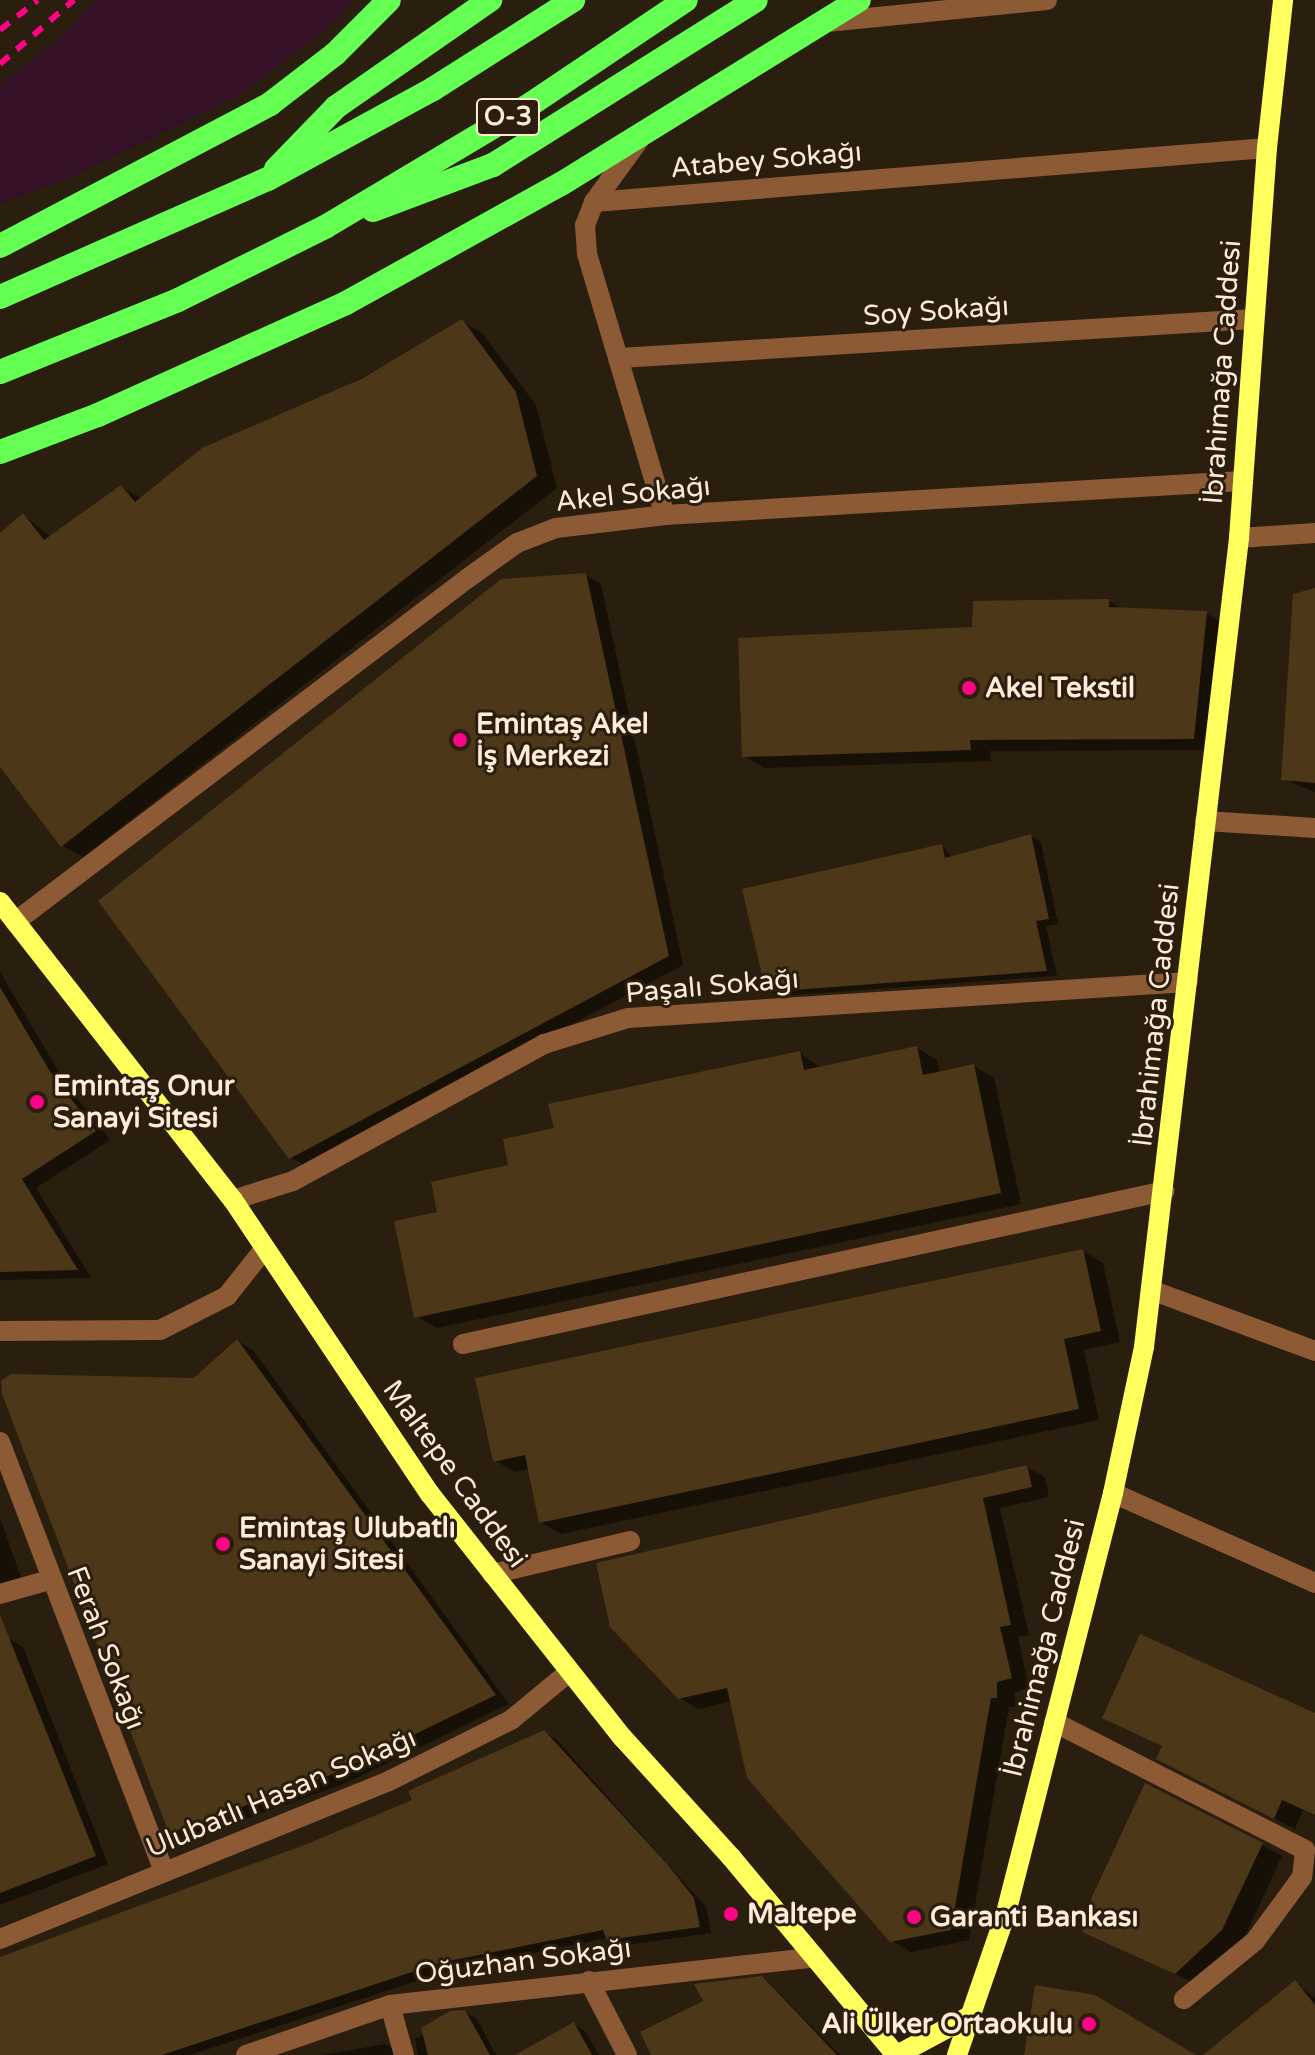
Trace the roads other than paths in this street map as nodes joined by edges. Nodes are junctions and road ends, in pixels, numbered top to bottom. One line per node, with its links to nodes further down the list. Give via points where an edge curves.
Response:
1 (389, 0): 15 (highway, via 335,54 270,104)
2 (490, 0): 12 (highway, via 336,107 299,140)
3 (573, 0): 12 (highway, O-3, via 433,89)
4 (686, 0): 14 (highway, O-3, via 528,106)
5 (756, 0): 14 (highway, via 493,165)
6 (859, 0): 9 (highway)
7 (1047, 0): 9 (street)
8 (1283, 0): 11 (main road, İbrahimağa Caddesi)
9 (819, 24): 10 (highway)
10 (647, 131): 13 (street); 20 (highway, via 346,303 98,415)
11 (1267, 148): 13 (street, Atabey Sokağı); 17 (main road, İbrahimağa Caddesi)
12 (268, 179): 16 (highway, O-3)
13 (594, 202): 18 (street, via 585,225 587,254)
14 (325, 227): 19 (highway, O-3, via 178,300)
15 (0, 246)
16 (0, 297)
17 (1254, 319): 18 (street, Soy Sokağı); 21 (main road, İbrahimağa Caddesi)
18 (620, 358): 22 (street)
19 (0, 372)
20 (0, 452)
21 (1242, 481): 22 (street, Akel Sokağı); 24 (main road, İbrahimağa Caddesi)
22 (665, 515): 28 (street, Akel Sokağı, via 556,528 517,543)
23 (1315, 533): 24 (street)
24 (1239, 538): 25 (main road, İbrahimağa Caddesi)
25 (1205, 821): 26 (street); 29 (main road, İbrahimağa Caddesi)
26 (1315, 828)
27 (0, 902): 28 (main road, Maltepe Caddesi)
28 (15, 922): 31 (main road, Maltepe Caddesi)
29 (1188, 982): 30 (main road, İbrahimağa Caddesi); 31 (street, Paşalı Sokağı, via 628,1018 544,1044 293,1181)
30 (1165, 1191): 33 (main road, İbrahimağa Caddesi); 35 (street)
31 (233, 1200): 32 (main road, Maltepe Caddesi)
32 (265, 1248): 34 (street, via 227,1296 160,1330); 40 (main road, Maltepe Caddesi, via 422,1482)
33 (1151, 1290): 36 (street); 38 (main road, İbrahimağa Caddesi)
34 (0, 1331)
35 (463, 1344)
36 (1315, 1351)
37 (0, 1442): 41 (street, Ferah Sokağı)
38 (1113, 1493): 42 (street); 45 (main road, İbrahimağa Caddesi)
39 (630, 1541): 40 (street)
40 (492, 1574): 44 (main road, Maltepe Caddesi)
41 (49, 1580): 43 (street); 46 (street, Ferah Sokağı)
42 (1315, 1583)
43 (0, 1594)
44 (569, 1672): 46 (street, Ulubatlı Hasan Sokağı, via 511,1720 389,1781); 48 (main road, Maltepe Caddesi)
45 (1054, 1722): 50 (street, via 1305,1850 1302,1877 1255,1941); 52 (main road, İbrahimağa Caddesi, via 1006,1913)
46 (164, 1872): 47 (street, Ulubatlı Hasan Sokağı)
47 (0, 1939)
48 (815, 1957): 49 (street, Oğuzhan Sokağı); 56 (main road, Maltepe Caddesi)
49 (589, 1981): 51 (street, Oğuzhan Sokağı); 55 (street)
50 (1184, 1999)
51 (390, 2005): 53 (street, Oğuzhan Sokağı); 54 (street)
52 (970, 2016): 56 (main road); 57 (main road, İbrahimağa Caddesi)
53 (246, 2055)
54 (404, 2055)
55 (627, 2055)
56 (896, 2055)
57 (957, 2055)

